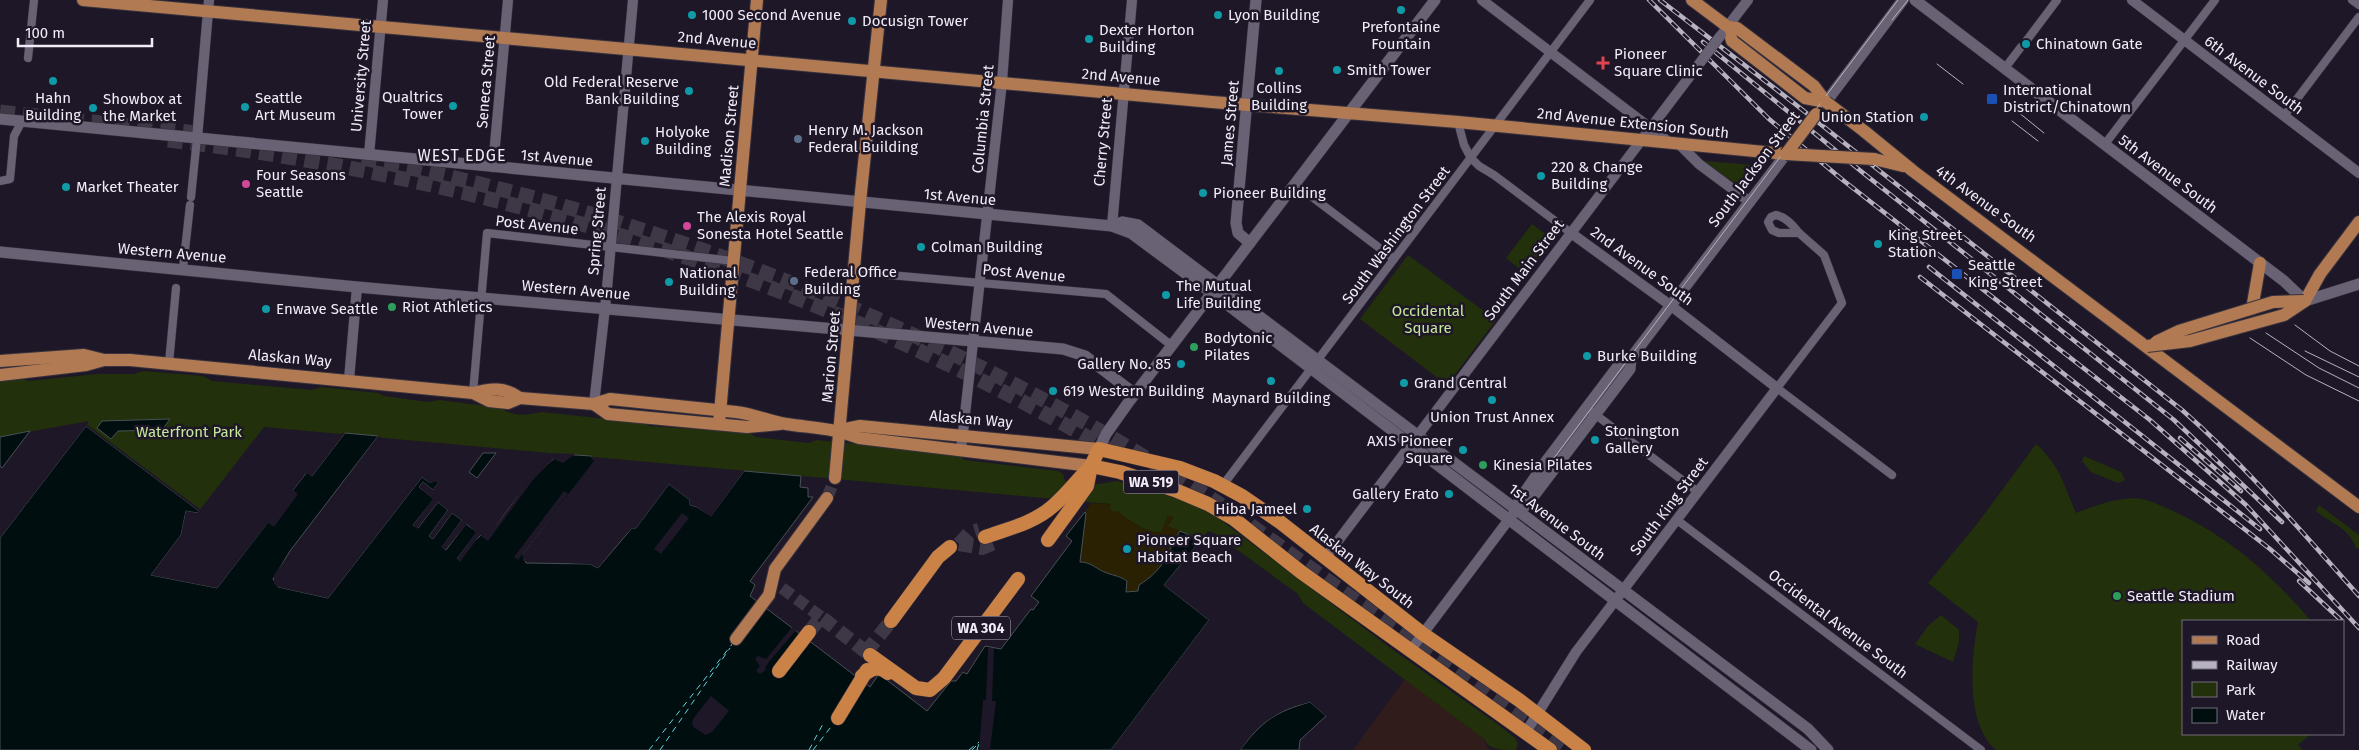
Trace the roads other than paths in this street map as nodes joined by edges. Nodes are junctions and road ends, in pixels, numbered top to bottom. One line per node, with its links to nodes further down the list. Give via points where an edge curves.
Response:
1 (34, 0): 33 (street)
2 (83, 0): 23 (main road, 2nd Avenue)
3 (383, 0): 25 (street, University Street)
4 (508, 0): 27 (street, Seneca Street)
5 (633, 0): 31 (street, Spring Street)
6 (757, 0): 34 (main road, Madison Street)
7 (881, 0): 36 (main road, Marion Street)
8 (1008, 0): 37 (street, Columbia Street)
9 (1132, 0): 38 (street, Cherry Street)
10 (1256, 0): 40 (main road, James Street)
11 (1435, 0): 41 (main road)
12 (1482, 0): 32 (street)
13 (1590, 0): 32 (street, South Washington Street)
14 (1692, 0): 26 (main road, 4th Avenue South)
15 (1748, 0): 26 (street, South Main Street)
16 (1903, 0): 39 (main road, South Jackson Street)
17 (1915, 0): 35 (main road, 5th Avenue South)
18 (2057, 0): 28 (street)
19 (2132, 0): 29 (street, 6th Avenue South)
20 (2215, 0): 29 (street)
21 (2352, 0): 22 (street)
22 (2359, 5)
23 (209, 6): 25 (main road, 2nd Avenue); 48 (street)
24 (2359, 18): 42 (street)
25 (380, 26): 27 (main road, 2nd Avenue); 53 (street, University Street)
26 (1724, 31): 39 (main road, 4th Avenue South, via 1737,28 1814,86); 47 (street, South Main Street, bridge)
27 (505, 38): 31 (main road, 2nd Avenue); 55 (street, Seneca Street)
28 (2027, 40)
29 (2184, 40): 42 (street, 6th Avenue South); 51 (street)
30 (2021, 47): 35 (street)
31 (628, 49): 34 (main road, 2nd Avenue); 58 (street, Spring Street)
32 (1551, 53): 46 (street, South Washington Street); 47 (street)
33 (28, 58)
34 (752, 60): 36 (main road, 2nd Avenue); 61 (main road, Madison Street)
35 (2005, 68): 51 (main road, 5th Avenue South)
36 (874, 71): 37 (main road, 2nd Avenue); 62 (main road, Marion Street)
37 (1002, 82): 38 (main road, 2nd Avenue); 64 (street, Columbia Street)
38 (1122, 93): 40 (main road, 2nd Avenue); 66 (street, Cherry Street)
39 (1826, 102): 52 (main road, South Jackson Street, bridge); 56 (main road, 4th Avenue South, bridge)
40 (1247, 105): 41 (main road, 2nd Avenue); 69 (main road, James Street, via 1236,223 1238,233)
41 (1349, 113): 45 (main road, 2nd Avenue Extension South); 60 (main road)
42 (2284, 116): 57 (street, 6th Avenue South)
43 (0, 119): 44 (main road, 1st Avenue)
44 (22, 121): 48 (main road, 1st Avenue); 59 (street, via 14,136 10,179)
45 (1458, 122): 46 (main road, 2nd Avenue Extension South); 54 (street, 2nd Avenue South, via 1460,137)
46 (1496, 126): 49 (main road, 2nd Avenue Extension South); 54 (street, South Washington Street)
47 (1650, 128): 49 (street, South Main Street); 50 (street)
48 (197, 138): 53 (main road, 1st Avenue); 75 (street)
49 (1641, 140): 50 (main road, 2nd Avenue Extension South); 67 (street, South Main Street)
50 (1675, 144): 52 (main road, 2nd Avenue Extension South); 63 (street)
51 (2105, 144): 74 (main road, 5th Avenue South)
52 (1786, 154): 56 (main road, 2nd Avenue Extension South, bridge, via 1880,160); 63 (main road, South Jackson Street)
53 (369, 155): 55 (main road, 1st Avenue)
54 (1471, 158): 67 (street, 2nd Avenue South); 72 (street, South Washington Street)
55 (493, 167): 58 (main road, 1st Avenue)
56 (1913, 171): 91 (main road, 4th Avenue South)
57 (2359, 173)
58 (616, 179): 61 (main road, 1st Avenue); 70 (street, Spring Street)
59 (0, 181)
60 (1295, 184): 69 (main road); 72 (street)
61 (740, 191): 62 (main road, 1st Avenue); 73 (main road, Madison Street)
62 (860, 202): 64 (main road, 1st Avenue); 76 (main road, Marion Street)
63 (1750, 202): 84 (main road, South Jackson Street)
64 (988, 214): 66 (main road, 1st Avenue); 77 (street, Columbia Street)
65 (2359, 222): 83 (main road, via 2320,274)
66 (1112, 226): 81 (main road, 1st Avenue, via 1131,233)
67 (1571, 233): 84 (street, 2nd Avenue South); 110 (street, South Main Street)
68 (1799, 233): 99 (street, South King Street, via 1824,255 1842,303)
69 (1250, 243): 81 (main road)
70 (610, 247): 73 (street, Post Avenue); 82 (street, Post Avenue, via 487,233); 85 (street, Spring Street)
71 (0, 252): 75 (main road, Western Avenue)
72 (1394, 259): 96 (street, South Washington Street)
73 (734, 261): 87 (main road, Madison Street)
74 (2260, 263): 83 (main road, 5th Avenue South); 86 (main road)
75 (183, 268): 79 (main road, Western Avenue)
76 (855, 272): 77 (street, Post Avenue); 88 (main road, Marion Street)
77 (980, 284): 89 (street, Columbia Street); 90 (street, Post Avenue, via 1106,294)
78 (2359, 284): 83 (main road)
79 (357, 287): 82 (main road, Western Avenue); 98 (street)
80 (176, 288): 95 (street)
81 (1215, 289): 90 (main road); 96 (main road, 1st Avenue South)
82 (481, 296): 85 (main road, Western Avenue); 100 (street)
83 (2305, 301): 86 (main road, bridge, via 2273,302); 91 (main road, bridge, via 2284,315 2190,342)
84 (1671, 305): 92 (main road, South Jackson Street); 99 (street, 2nd Avenue South)
85 (605, 309): 87 (main road, Western Avenue); 102 (street, Spring Street)
86 (2252, 309): 91 (main road, bridge, via 2179,331)
87 (728, 319): 88 (main road, Western Avenue); 104 (main road, Madison Street)
88 (849, 331): 89 (main road, Western Avenue); 108 (main road, Marion Street)
89 (974, 341): 101 (main road, Western Avenue, via 1076,353); 109 (street, Columbia Street)
90 (1173, 344): 101 (main road)
91 (2147, 346): 119 (main road, 4th Avenue South)
92 (1631, 358): 103 (main road, South Jackson Street, via 1621,362); 105 (main road, South Jackson Street, via 1630,370)
93 (104, 360): 94 (main road, Alaskan Way, via 84,355); 95 (main road, Alaskan Way); 97 (main road, Alaskan Way)
94 (0, 361)
95 (169, 363): 98 (main road, Alaskan Way)
96 (1315, 365): 110 (main road, 1st Avenue South); 116 (street, South Washington Street)
97 (0, 375)
98 (349, 380): 100 (main road, Alaskan Way)
99 (1777, 388): 114 (street); 117 (street, South King Street)
100 (473, 393): 102 (main road, Alaskan Way, via 490,388 510,391 520,398)
101 (1135, 394): 111 (main road)
102 (594, 404): 104 (main road, Alaskan Way, via 610,399); 106 (main road, Alaskan Way, via 608,414)
103 (1587, 408): 105 (street); 120 (main road, South Jackson Street, via 1537,474)
104 (719, 410): 106 (main road, Madison Street); 107 (main road, Alaskan Way, via 755,414)
105 (1597, 415): 117 (street); 120 (main road, South Jackson Street, via 1527,505)
106 (719, 424): 107 (main road, Alaskan Way, via 753,427)
107 (787, 424): 108 (main road, Alaskan Way)
108 (840, 430): 109 (main road, Alaskan Way, via 860,426); 112 (main road, Alaskan Way, via 859,438); 115 (main road, Marion Street)
109 (963, 434): 111 (main road, Alaskan Way); 112 (street, Columbia Street)
110 (1413, 440): 120 (main road, 1st Avenue South); 125 (street, South Main Street)
111 (1099, 449): 113 (highway); 116 (highway, Alaskan Way South / WA 519, via 1180,468)
112 (961, 450): 113 (main road, Alaskan Way)
113 (1091, 466): 122 (highway, via 1043,514); 123 (highway, via 1087,486); 133 (highway, WA 519, via 1163,486 1208,504 1234,519)
114 (1892, 474)
115 (835, 478)
116 (1223, 486): 125 (highway, Alaskan Way South / WA 519, via 1263,509)
117 (1698, 492): 121 (street, South King Street)
118 (827, 498): 132 (main road, via 775,569 777,587)
119 (2359, 507)
120 (1512, 514): 127 (main road, 1st Avenue South); 128 (main road, 1st Avenue South); 131 (street, South Jackson Street)
121 (1677, 520): 127 (street, South King Street); 144 (street, Occidental Avenue South)
122 (986, 537)
123 (1048, 540)
124 (950, 546): 129 (highway, via 938,557)
125 (1325, 558): 131 (highway, Alaskan Way South / WA 519)
126 (1018, 579): 136 (highway, WA 304)
127 (1623, 590): 128 (street, South King Street); 143 (main road, 1st Avenue South, via 1808,729)
128 (1615, 601): 137 (street, South King Street); 142 (main road, 1st Avenue South)
129 (891, 621)
130 (809, 632): 134 (highway)
131 (1423, 634): 133 (street, South Jackson Street); 137 (highway, Alaskan Way South / WA 519)
132 (736, 639)
133 (1410, 650): 139 (highway)
134 (779, 671)
135 (862, 676): 136 (highway, via 872,669 884,670 917,694 931,692); 136 (highway, via 873,657 916,688 926,691); 138 (highway)
136 (939, 684)
137 (1536, 713): 139 (street, South King Street); 141 (highway, Alaskan Way South / WA 519)
138 (838, 718)
139 (1526, 732): 140 (highway)
140 (1550, 750)
141 (1584, 750)
142 (1811, 750)
143 (1828, 750)
144 (1981, 750)

